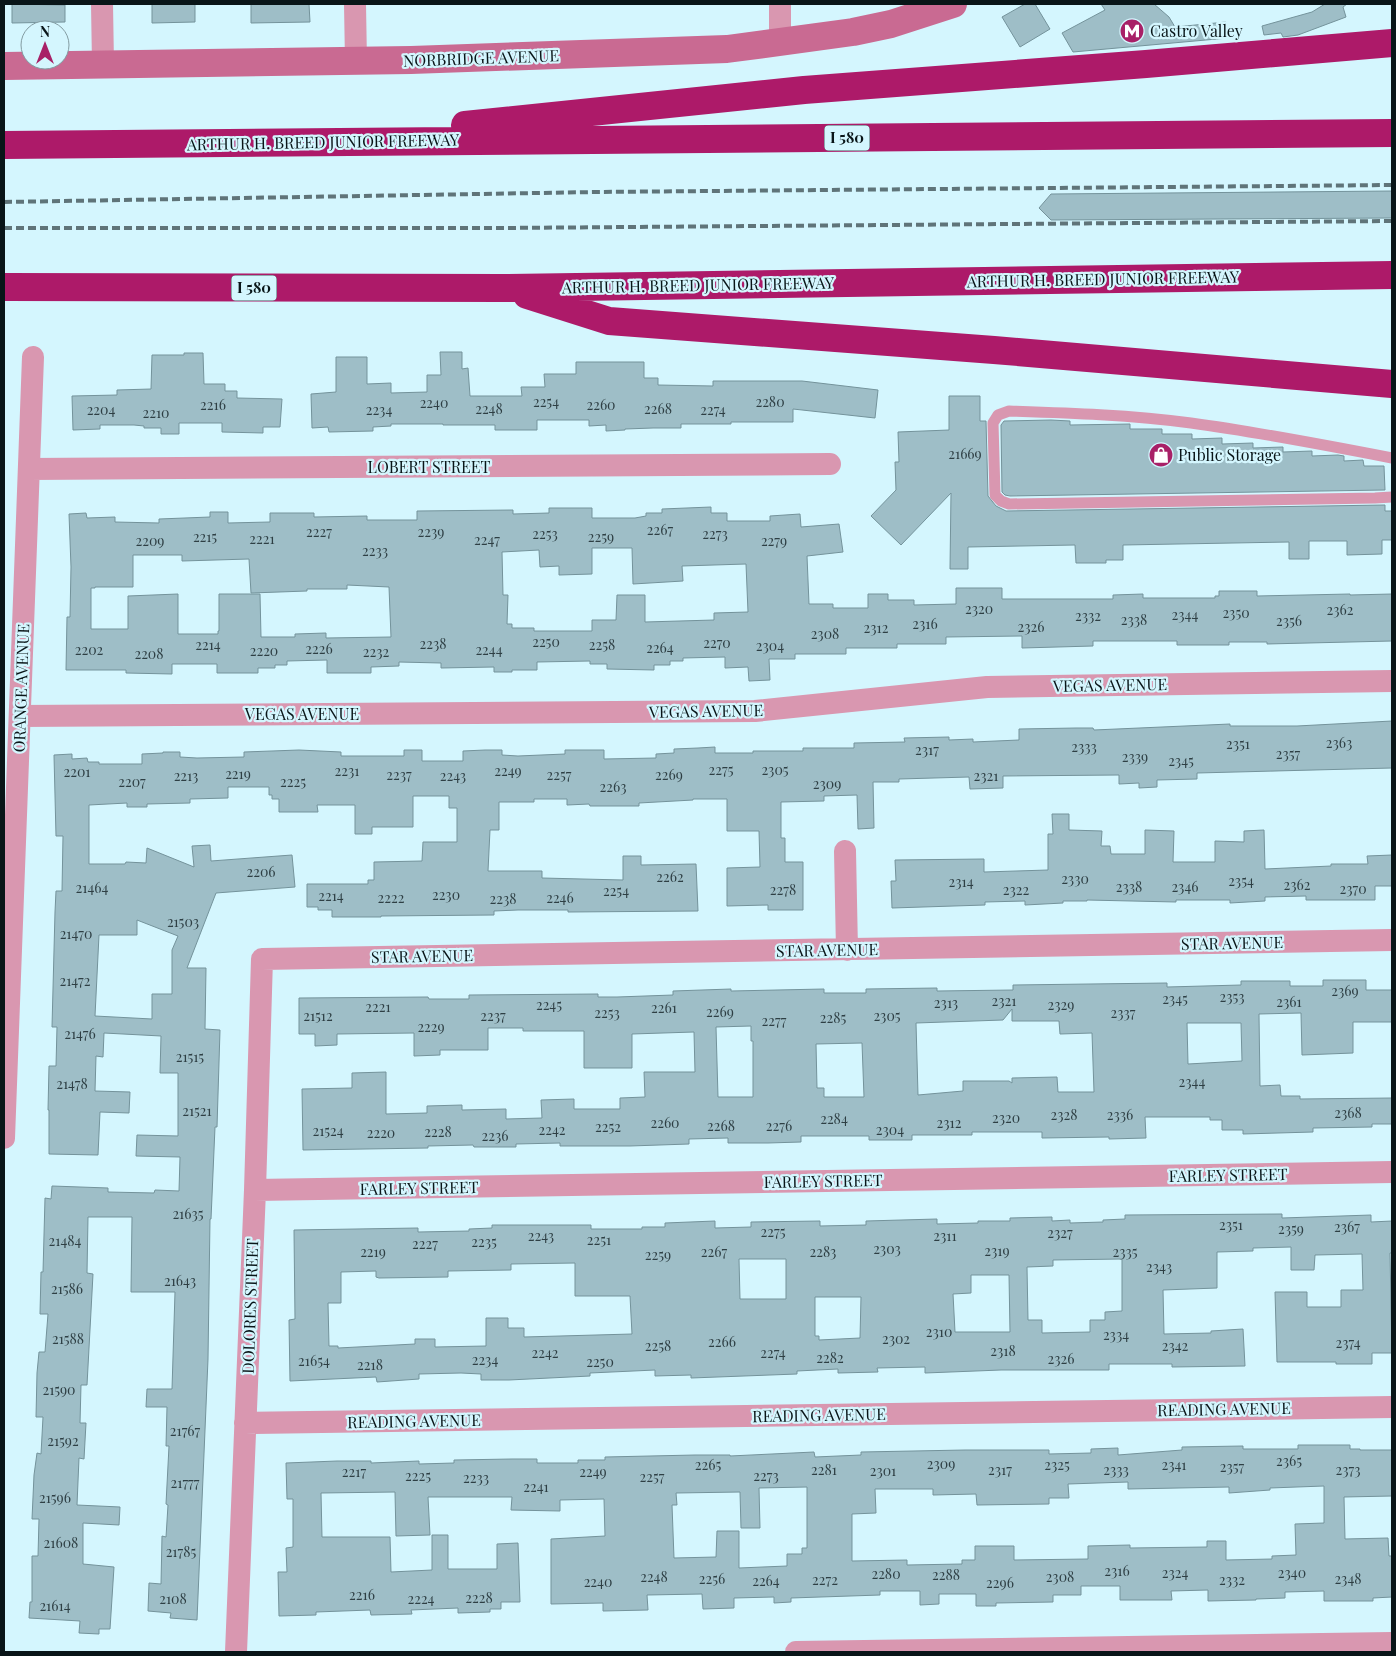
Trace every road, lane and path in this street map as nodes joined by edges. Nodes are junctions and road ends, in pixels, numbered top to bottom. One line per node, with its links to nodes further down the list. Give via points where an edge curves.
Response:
1 (102, 4): 8 (street)
2 (355, 4): 7 (street)
3 (780, 4): 5 (street)
4 (953, 4): 5 (street, NORBRIDGE AVENUE, via 891,24)
5 (780, 42): 7 (street, NORBRIDGE AVENUE, via 680,52)
6 (1392, 43): 11 (highway, via 804,90)
7 (356, 62): 8 (street, NORBRIDGE AVENUE)
8 (103, 64): 9 (street, NORBRIDGE AVENUE)
9 (4, 66)
10 (1392, 133): 11 (highway, ARTHUR H. BREED JUNIOR FREEWAY / I 580)
11 (302, 142): 12 (highway, ARTHUR H. BREED JUNIOR FREEWAY / I 580)
12 (4, 145)
13 (1392, 275): 15 (highway, ARTHUR H. BREED JUNIOR FREEWAY / I 580)
14 (4, 287): 15 (highway, ARTHUR H. BREED JUNIOR FREEWAY / I 580)
15 (504, 288): 17 (highway, via 609,322)
16 (33, 357): 20 (street, ORANGE AVENUE)
17 (1392, 384)
18 (1392, 458): 21 (lane, via 1190,423 1109,415 1009,411 998,415 993,422 995,495 1009,504)
19 (830, 464): 20 (street, LOBERT STREET)
20 (29, 469): 23 (street, ORANGE AVENUE)
21 (1392, 497)
22 (1392, 681): 23 (street, VEGAS AVENUE, via 987,687 755,711)
23 (20, 716): 28 (street, ORANGE AVENUE)
24 (845, 851): 26 (street)
25 (1392, 940): 26 (street, STAR AVENUE)
26 (847, 950): 27 (street, STAR AVENUE)
27 (262, 959): 30 (street, DOLORES STREET)
28 (4, 1138)
29 (1392, 1172): 30 (street, FARLEY STREET)
30 (255, 1190): 32 (street, DOLORES STREET)
31 (1392, 1406): 32 (street, READING AVENUE)
32 (245, 1423): 35 (street, DOLORES STREET)
33 (1392, 1643): 34 (street)
34 (1262, 1649): 36 (street)
35 (236, 1652)
36 (796, 1652)

